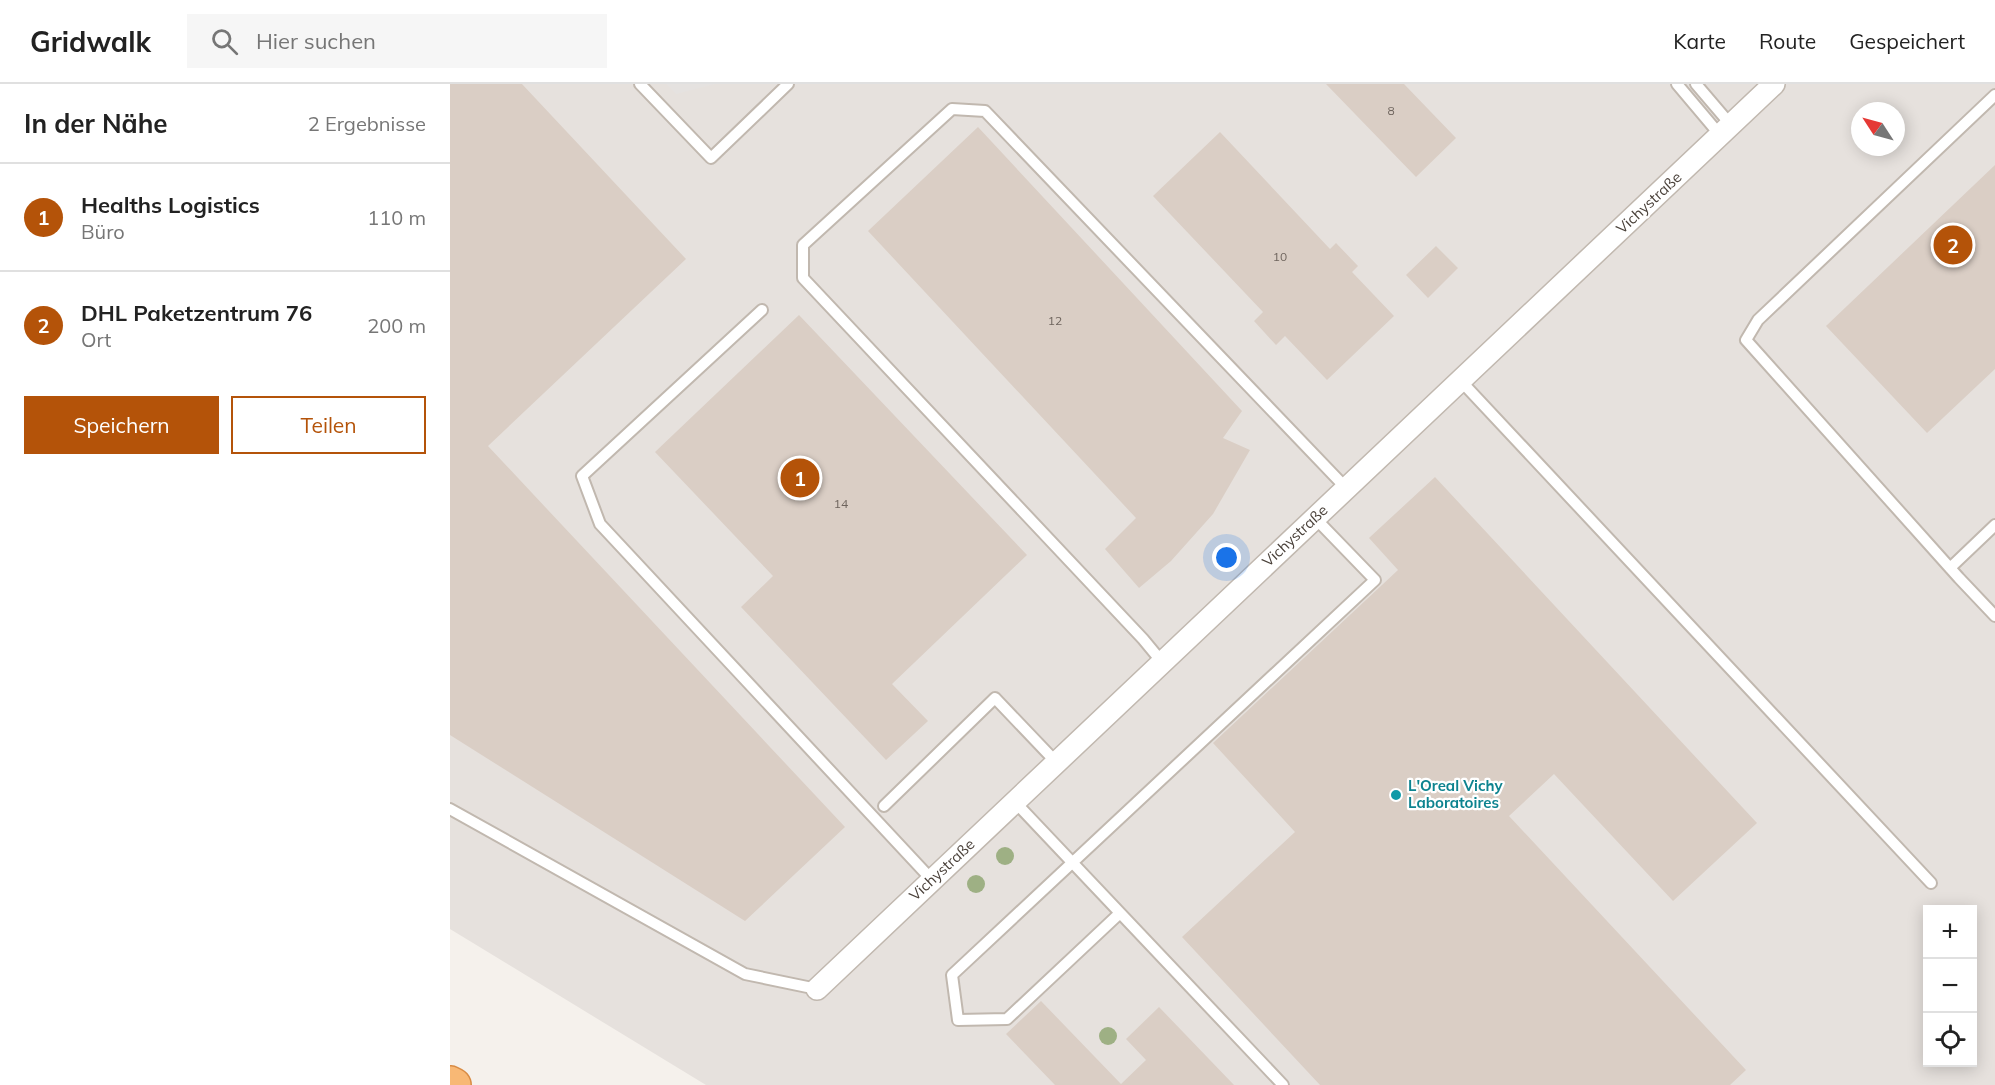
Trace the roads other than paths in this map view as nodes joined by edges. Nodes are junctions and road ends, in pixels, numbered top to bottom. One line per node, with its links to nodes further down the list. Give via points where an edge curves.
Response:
1 (640, 84): 2 (lane, via 711,158)
2 (788, 84)
3 (1677, 84): 7 (lane)
4 (1696, 84): 7 (lane)
5 (1774, 84): 7 (street, Vichystraße)
6 (1995, 95): 13 (lane, via 1758,320 1746,340)
7 (1725, 130): 9 (street, Vichystraße)
8 (762, 309): 21 (lane, via 582,476 600,524)
9 (1460, 380): 10 (street, Vichystraße); 22 (lane)
10 (1346, 488): 11 (street, Vichystraße); 15 (lane, via 984,111 952,109 803,245 803,278)
11 (1315, 518): 15 (street, Vichystraße); 20 (lane, via 1375,580)
12 (1995, 525): 13 (lane)
13 (1950, 568): 14 (lane)
14 (1995, 616)
15 (1162, 662): 16 (street, Vichystraße)
16 (1056, 762): 17 (street, Vichystraße); 18 (lane, via 994,698)
17 (1015, 802): 20 (lane); 21 (street, Vichystraße)
18 (884, 806)
19 (450, 809): 24 (lane, via 745,974)
20 (1072, 862): 23 (lane); 23 (lane, via 952,975 958,1020 1007,1019)
21 (932, 880): 24 (street, Vichystraße)
22 (1931, 883)
23 (1120, 913): 27 (lane)
24 (817, 989)
25 (450, 1083): 26 (highway)
26 (454, 1085)
27 (1283, 1085)

